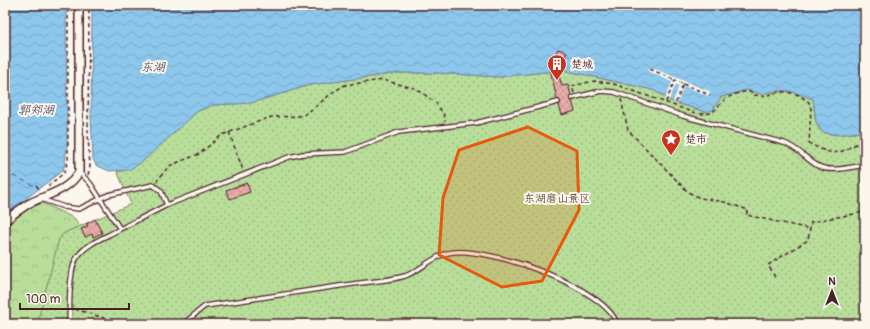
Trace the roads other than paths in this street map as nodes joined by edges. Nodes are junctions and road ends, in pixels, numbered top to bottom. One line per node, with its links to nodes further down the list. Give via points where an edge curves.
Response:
1 (79, 5): 5 (street)
2 (573, 98): 4 (lane, via 600,91 620,94 683,116 791,145 819,167)
3 (558, 102): 8 (lane, via 476,123 399,132 345,152 297,155)
4 (865, 165)
5 (79, 172): 6 (lane); 7 (street, via 72,181)
6 (100, 198): 7 (lane, via 76,209); 8 (lane, via 153,185 161,190); 10 (lane)
7 (41, 199): 9 (street, via 22,208)
8 (167, 205): 10 (lane)
9 (5, 221)
10 (120, 229): 11 (lane, via 78,255 73,266)
11 (69, 324)
12 (184, 324): 13 (lane, via 205,306 406,276 448,253 461,252 528,265 584,292 602,304 614,316)
13 (617, 324)

